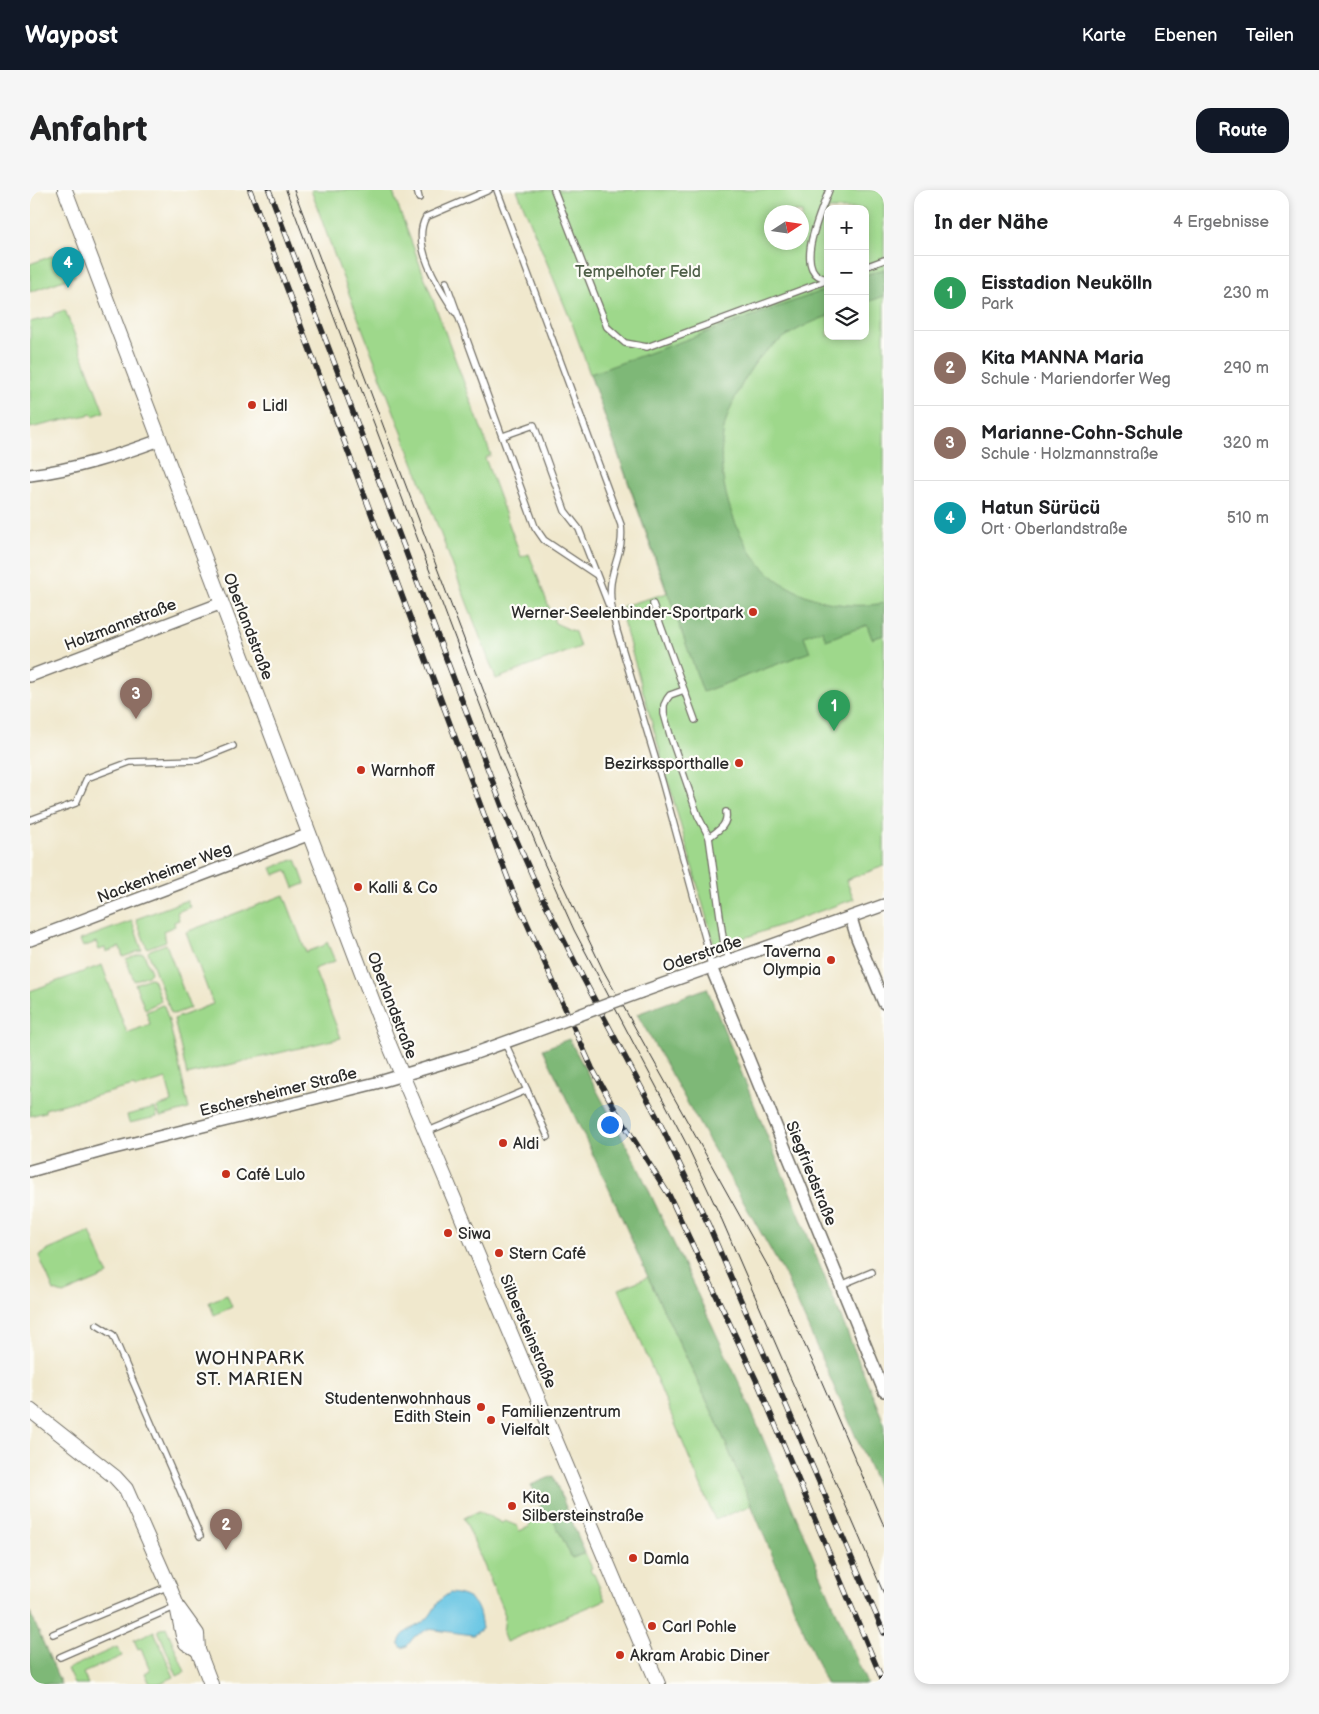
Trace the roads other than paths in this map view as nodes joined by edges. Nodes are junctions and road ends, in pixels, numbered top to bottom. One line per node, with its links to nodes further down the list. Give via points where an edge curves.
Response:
1 (65, 190): 15 (street, Oberlandstraße)
2 (417, 190): 7 (lane)
3 (488, 190): 13 (lane, via 426,217 422,225 421,239 435,282)
4 (497, 190): 20 (lane, via 621,525 623,537 610,592)
5 (829, 190): 10 (lane, via 809,246 812,271)
6 (555, 191): 11 (lane, via 607,327 625,343 647,347)
7 (419, 198)
8 (884, 260): 9 (lane)
9 (869, 266)
10 (824, 279)
11 (824, 281)
12 (446, 282): 13 (lane)
13 (460, 320): 14 (lane)
14 (503, 436): 17 (lane, via 536,527 544,540); 17 (lane, via 534,425 565,511 579,529)
15 (160, 440): 16 (street, via 75,468); 18 (street, Oberlandstraße)
16 (30, 475)
17 (595, 574): 20 (lane)
18 (222, 603): 21 (street, Holzmannstraße); 27 (street, Oberlandstraße)
19 (653, 604): 22 (lane)
20 (614, 620): 33 (lane, via 667,800)
21 (30, 676)
22 (684, 690): 23 (lane); 28 (lane, via 667,699 664,714 698,816)
23 (695, 720)
24 (233, 746): 26 (lane, via 198,760 130,762 87,778 76,804)
25 (726, 812): 28 (lane, via 723,827)
26 (30, 820)
27 (310, 834): 31 (street, Nackenheimer Weg); 37 (street, Oberlandstraße)
28 (709, 837): 32 (lane, via 724,945)
29 (884, 905): 30 (street, Oderstraße)
30 (851, 918): 32 (street, Oderstraße); 34 (street)
31 (30, 940)
32 (730, 961): 33 (street, Oderstraße)
33 (711, 967): 35 (street, Oderstraße, bridge); 43 (street, Siegfriedstraße)
34 (884, 1003)
35 (531, 1033): 36 (street, Eschersheimer Straße)
36 (504, 1043): 37 (street, Eschersheimer Straße); 38 (lane)
37 (402, 1075): 39 (street, Silbersteinstraße); 41 (street, Eschersheimer Straße)
38 (527, 1090): 39 (lane); 40 (lane)
39 (426, 1132): 53 (street, Silbersteinstraße)
40 (548, 1137)
41 (30, 1171)
42 (872, 1272): 43 (lane)
43 (841, 1285): 45 (street, Siegfriedstraße)
44 (97, 1325): 47 (lane, via 113,1335)
45 (884, 1391)
46 (30, 1410): 48 (street, via 126,1489)
47 (200, 1536)
48 (169, 1586): 49 (street); 50 (lane)
49 (177, 1606): 51 (lane); 52 (street, via 184,1639 198,1650)
50 (53, 1634)
51 (60, 1657)
52 (211, 1684)
53 (658, 1684)

